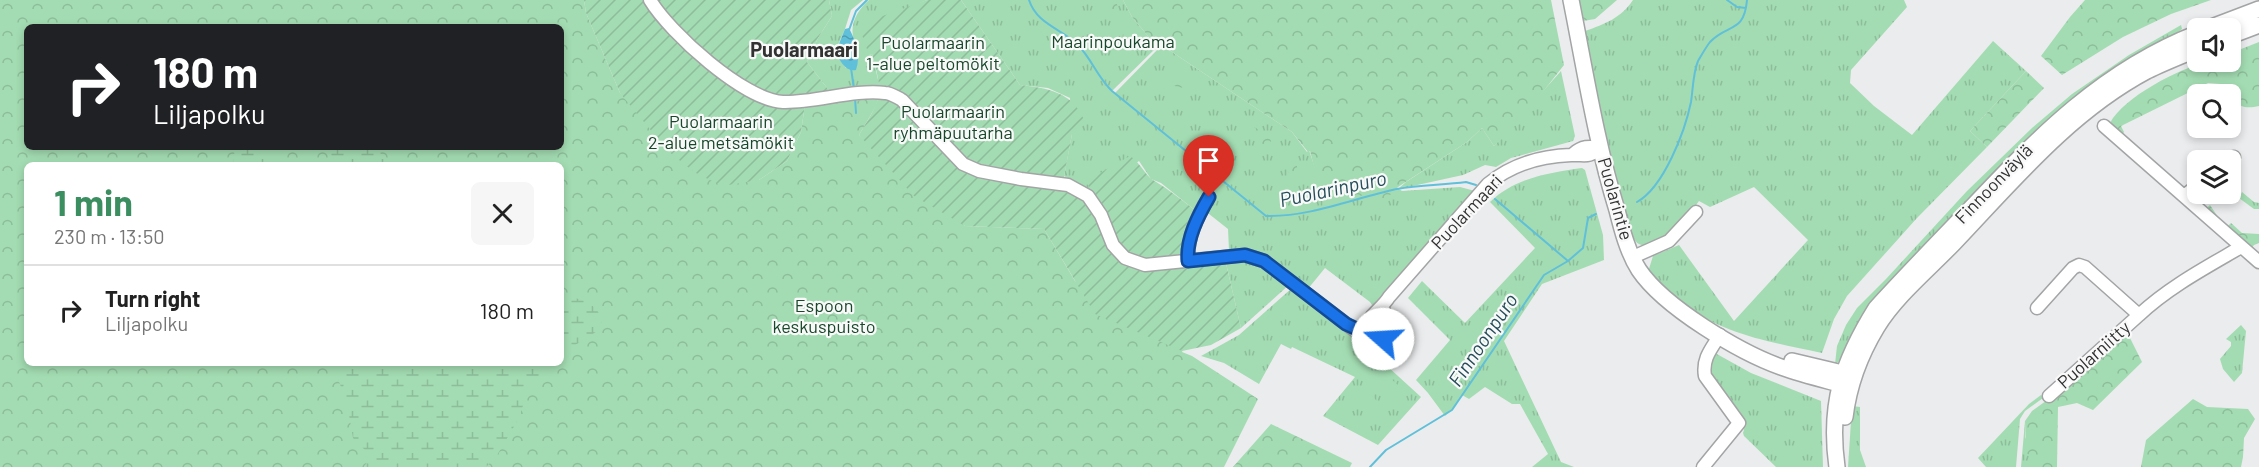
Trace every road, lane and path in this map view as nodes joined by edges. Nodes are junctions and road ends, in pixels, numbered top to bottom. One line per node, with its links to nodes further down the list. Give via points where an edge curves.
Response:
1 (650, 0): 17 (street, via 679,36 725,75 758,95 782,102 884,92 902,100 963,164 1021,179 1068,185 1088,196 1113,245 1125,258 1145,265)
2 (1571, 0): 10 (main road, Puolarintie)
3 (2259, 9): 4 (main road)
4 (2235, 18)
5 (2259, 24): 6 (main road)
6 (2241, 31)
7 (2187, 38): 24 (main road, Finnoonväylä, via 2107,80 2035,141 1876,308 1859,335)
8 (2187, 54): 24 (main road, Finnoonväylä, via 2147,71 2116,91 2050,143 1890,309)
9 (2104, 126): 12 (street)
10 (1601, 148): 16 (main road, Puolarintie); 19 (street, Puolarmaari, via 1580,148 1573,154 1523,163 1492,180)
11 (2187, 194): 12 (street)
12 (2184, 196): 15 (street)
13 (1209, 197): 17 (street, via 1190,238)
14 (1696, 212): 16 (street, via 1669,241)
15 (2241, 247): 18 (street); 21 (street, Puolarniitty, via 2167,291)
16 (1633, 257): 23 (main road, Puolarintie, via 1654,289 1677,309)
17 (1188, 261): 22 (street, via 1245,255 1264,261 1346,324)
18 (2259, 262)
19 (1383, 307): 22 (street, Puolarmaari, via 1366,322); 22 (street, via 1389,328 1386,336 1374,341)
20 (2037, 308): 21 (street, via 2079,265)
21 (2139, 315): 25 (street, Puolarniitty)
22 (1365, 333)
23 (1720, 335): 24 (main road, Puolarintie, via 1782,367); 26 (street, via 1703,367 1705,376 1739,423)
24 (1846, 380): 27 (main road, via 1834,426); 28 (main road)
25 (2049, 396)
26 (1703, 467)
27 (1836, 467)
28 (1845, 467)

